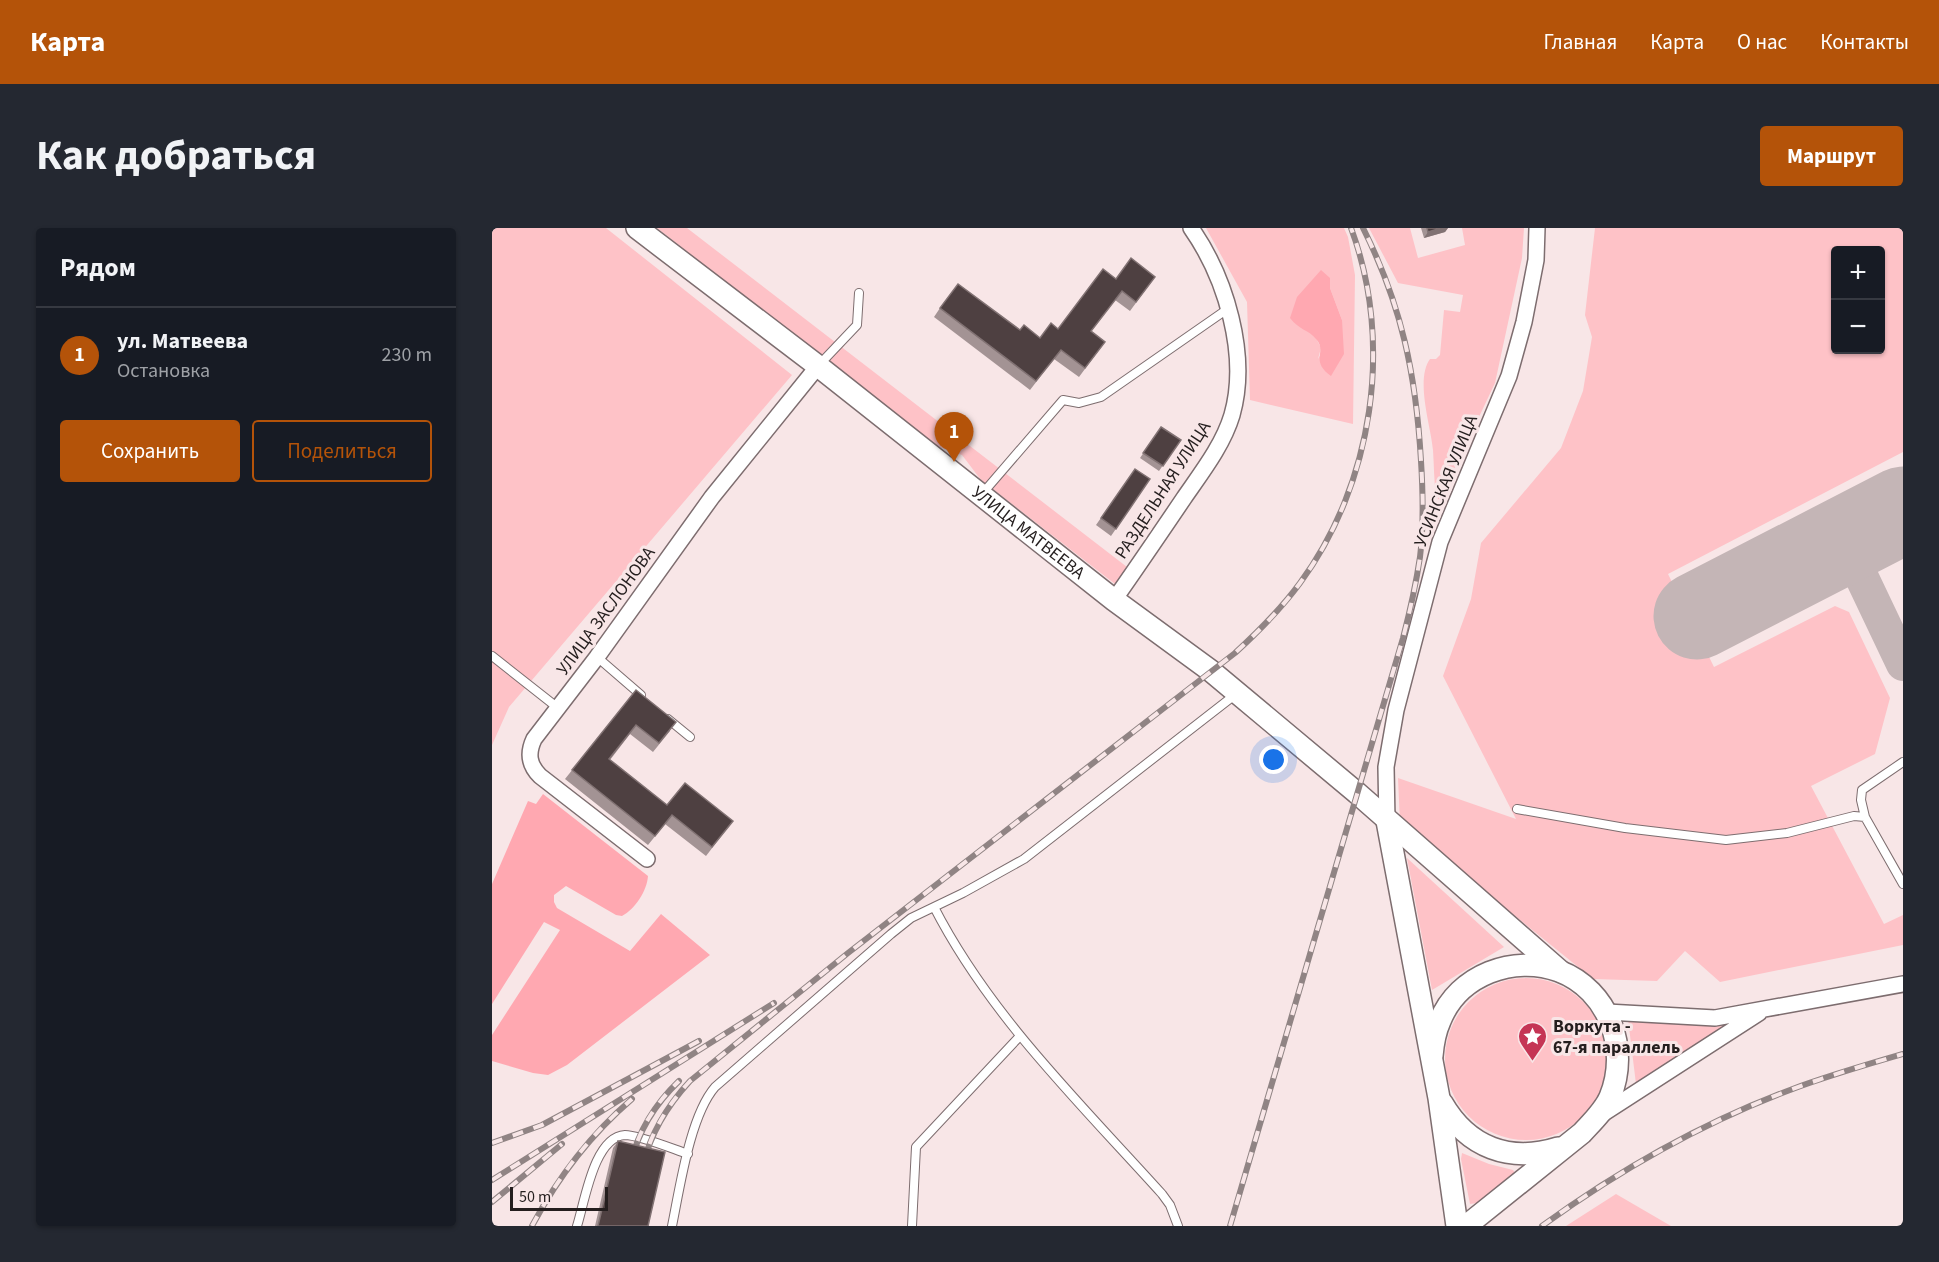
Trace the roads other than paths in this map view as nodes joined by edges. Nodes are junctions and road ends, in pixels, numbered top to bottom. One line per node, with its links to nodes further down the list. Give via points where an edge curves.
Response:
1 (637, 228): 6 (street, УЛИЦА МАТВЕЕВА)
2 (1191, 228): 5 (street, РАЗДЕЛЬНАЯ УЛИЦА, via 1212,264)
3 (1537, 228): 19 (street, УСИНСКАЯ УЛИЦА, via 1536,260 1509,376 1440,542 1396,710 1386,767)
4 (859, 293): 6 (lane, via 857,326)
5 (1228, 308): 7 (lane, via 1101,398 1079,403 1063,400); 8 (street, РАЗДЕЛЬНАЯ УЛИЦА, via 1238,366 1232,415 1222,441)
6 (818, 366): 7 (street, УЛИЦА МАТВЕЕВА); 10 (street, УЛИЦА ЗАСЛОНОВА, via 712,497)
7 (981, 495): 8 (street, УЛИЦА МАТВЕЕВА)
8 (1114, 600): 11 (street, УЛИЦА МАТВЕЕВА)
9 (492, 656): 13 (lane)
10 (597, 657): 12 (lane); 13 (street, УЛИЦА ЗАСЛОНОВА)
11 (1237, 693): 19 (street, УЛИЦА МАТВЕЕВА); 22 (lane, via 1050,841 1002,872)
12 (647, 701)
13 (558, 708): 20 (street, УЛИЦА ЗАСЛОНОВА, via 530,748 532,768)
14 (664, 715): 15 (lane)
15 (690, 737)
16 (1903, 762): 18 (lane, via 1862,790)
17 (1517, 809): 18 (lane, via 1726,840 1787,833 1854,816)
18 (1865, 818): 21 (lane)
19 (1388, 820): 23 (street, УЛИЦА МАТВЕЕВА); 28 (street)
20 (648, 859)
21 (1903, 884)
22 (934, 907): 27 (lane, via 968,967); 32 (lane, via 891,933 715,1087 702,1106)
23 (1560, 971): 26 (street, via 1579,981); 28 (street, via 1521,964 1482,975 1465,986 1440,1019)
24 (1903, 984): 25 (street)
25 (1764, 1009): 26 (street, via 1715,1018); 30 (street)
26 (1607, 1012): 30 (street, via 1619,1057 1613,1089)
27 (1020, 1036): 35 (lane, via 916,1147); 36 (lane, via 1162,1194)
28 (1432, 1056): 29 (street)
29 (1439, 1098): 31 (street, via 1456,1125 1496,1150 1526,1155); 37 (street)
30 (1597, 1118): 31 (street)
31 (1562, 1147): 38 (street)
32 (688, 1154): 33 (lane, via 628,1135 612,1140 597,1159); 34 (lane)
33 (577, 1226)
34 (672, 1226)
35 (912, 1226)
36 (1178, 1226)
37 (1457, 1226)
38 (1466, 1226)

